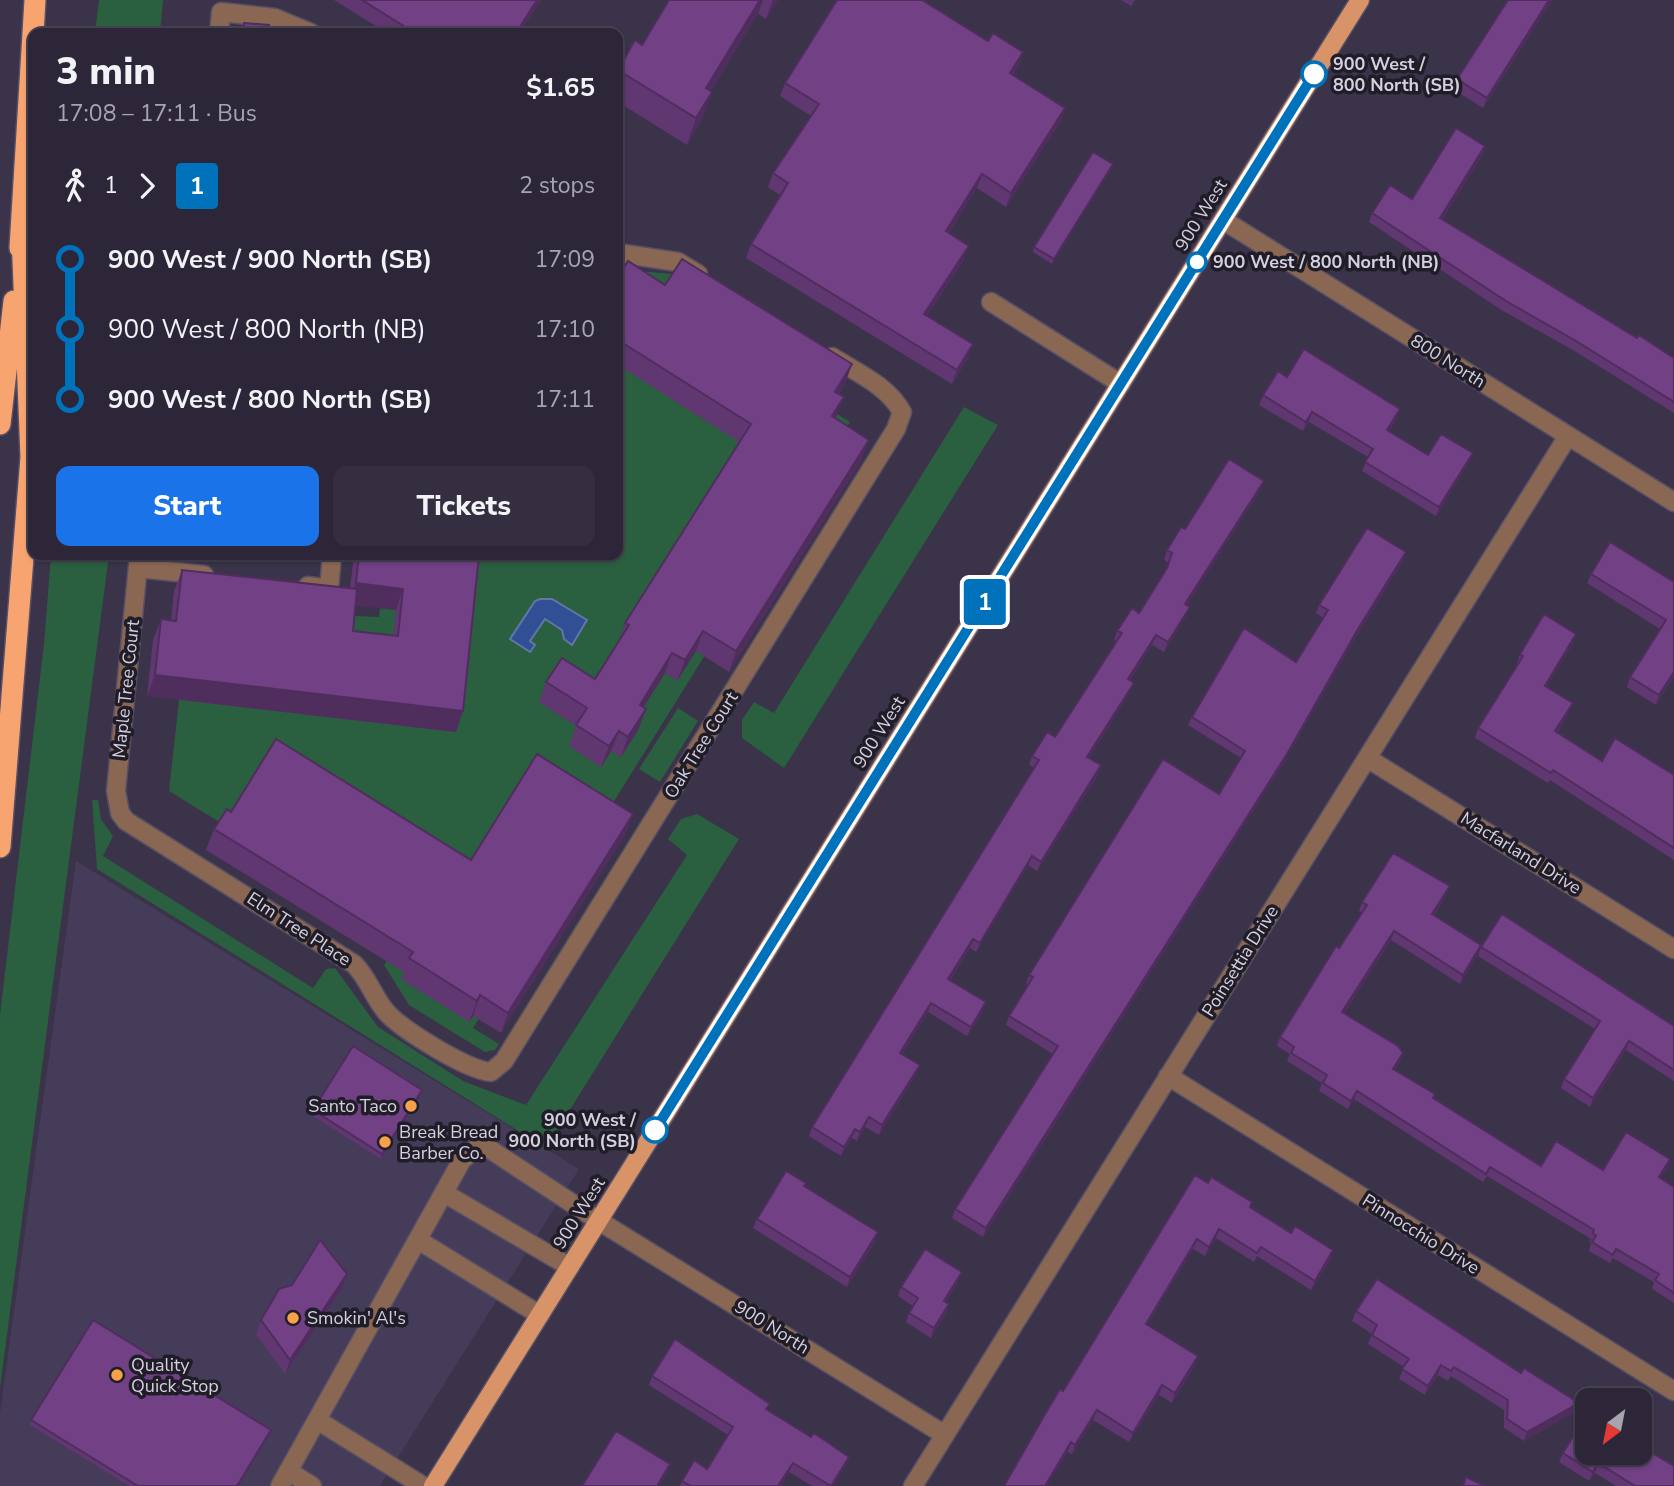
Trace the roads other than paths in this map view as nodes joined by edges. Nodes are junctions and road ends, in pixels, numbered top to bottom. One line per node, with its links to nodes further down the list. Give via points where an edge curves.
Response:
1 (35, 0): 3 (highway)
2 (1360, 0): 7 (main road, 900 West)
3 (33, 28)
4 (219, 28): 5 (street, via 221,12 287,21)
5 (301, 28)
6 (28, 127): 8 (highway)
7 (1223, 220): 14 (main road, 900 West); 16 (street, 800 North)
8 (22, 235): 13 (highway); 15 (highway)
9 (623, 254): 10 (street, via 678,262)
10 (717, 286)
11 (991, 302): 14 (street)
12 (820, 349): 27 (street, Oak Tree Court, via 888,393 902,412 888,444 512,1050)
13 (28, 383)
14 (1121, 384): 30 (main road, 900 West)
15 (0, 424)
16 (1568, 436): 18 (street, 800 North); 23 (street, Poinsettia Drive)
17 (28, 495): 25 (highway)
18 (1674, 502)
19 (332, 560): 22 (street, via 329,589)
20 (138, 561): 21 (street); 24 (street, Maple Tree Court, via 116,791)
21 (220, 577)
22 (288, 584)
23 (1367, 758): 26 (street, Macfarland Drive); 28 (street, Poinsettia Drive)
24 (126, 821): 27 (street, Elm Tree Place, via 355,964 379,1003 401,1024 473,1068)
25 (0, 847)
26 (1674, 949)
27 (491, 1072)
28 (1168, 1076): 34 (street, Pinnocchio Drive); 36 (street, Poinsettia Drive)
29 (444, 1193): 30 (street, 900 North, via 462,1160 482,1144); 31 (street); 32 (street)
30 (599, 1221): 32 (main road, 900 West); 36 (street, 900 North)
31 (418, 1240): 33 (street); 35 (street)
32 (570, 1267): 33 (main road, 900 West)
33 (540, 1315): 40 (main road, 900 West)
34 (1674, 1391)
35 (317, 1420): 37 (street); 39 (street)
36 (945, 1434): 41 (street, Poinsettia Drive)
37 (284, 1479): 38 (street)
38 (312, 1486)
39 (422, 1486)
40 (433, 1486)
41 (913, 1486)

